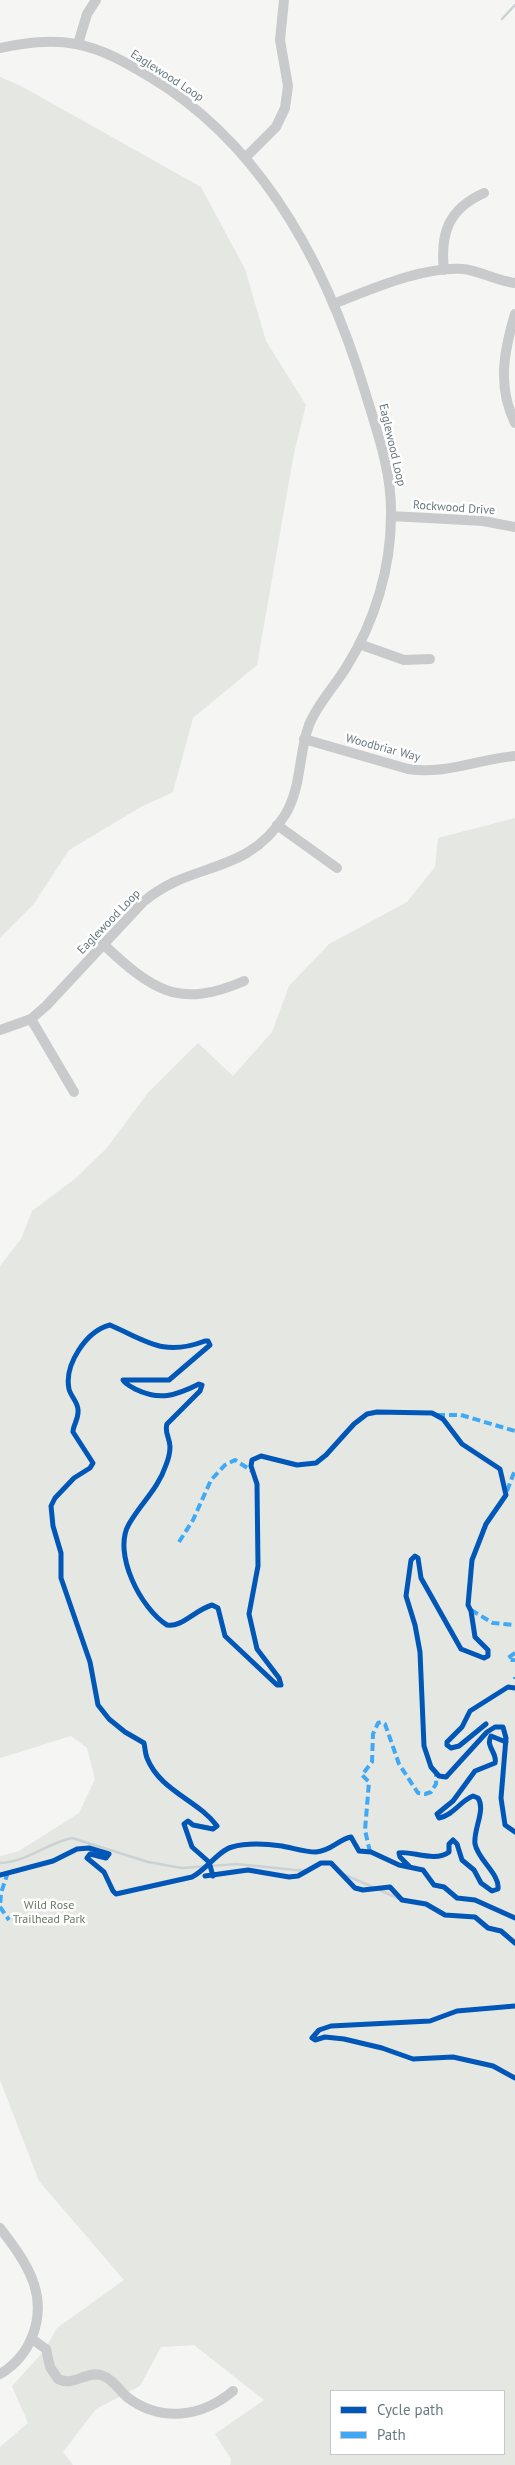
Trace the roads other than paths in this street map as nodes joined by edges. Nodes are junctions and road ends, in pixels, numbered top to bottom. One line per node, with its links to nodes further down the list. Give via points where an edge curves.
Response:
1 (96, 0): 3 (street, via 87,14)
2 (284, 0): 5 (street, via 280,32 288,86 284,108 276,128)
3 (78, 44): 4 (street, Eaglewood Loop, via 40,42); 5 (street, Eaglewood Loop, via 114,57 176,94 212,123)
4 (0, 48)
5 (246, 157): 9 (street, Eaglewood Loop, via 293,224)
6 (484, 193): 7 (street, via 464,203 450,223 443,248)
7 (444, 270): 8 (street, via 470,270); 9 (street, via 388,284)
8 (515, 283)
9 (333, 304): 12 (street, Eaglewood Loop, via 352,351 379,437 389,483)
10 (515, 314): 11 (street, via 503,364 506,397)
11 (515, 423)
12 (391, 516): 13 (street, Rockwood Drive, via 484,521); 14 (street, Eaglewood Loop, via 382,585)
13 (515, 527)
14 (359, 644): 15 (street, via 404,660); 16 (street, Eaglewood Loop, via 318,706)
15 (430, 660)
16 (304, 739): 17 (street, Woodbriar Way, via 425,772); 18 (street, Eaglewood Loop, via 295,792)
17 (515, 756)
18 (277, 825): 19 (street); 20 (street, Eaglewood Loop, via 260,845 236,861 180,878 159,889)
19 (337, 868)
20 (104, 944): 21 (street, via 136,974 171,992 209,994); 22 (street, Eaglewood Loop)
21 (244, 981)
22 (30, 1019): 23 (street, Eaglewood Loop); 24 (street)
23 (0, 1030)
24 (74, 1092)
25 (0, 2228): 26 (street, via 34,2284 38,2308)
26 (32, 2339): 27 (street, via 19,2358); 28 (street, via 46,2350 50,2367 58,2379 72,2382 93,2374 105,2376 134,2402 157,2411 197,2412 214,2406)
27 (0, 2374)
28 (233, 2391)

